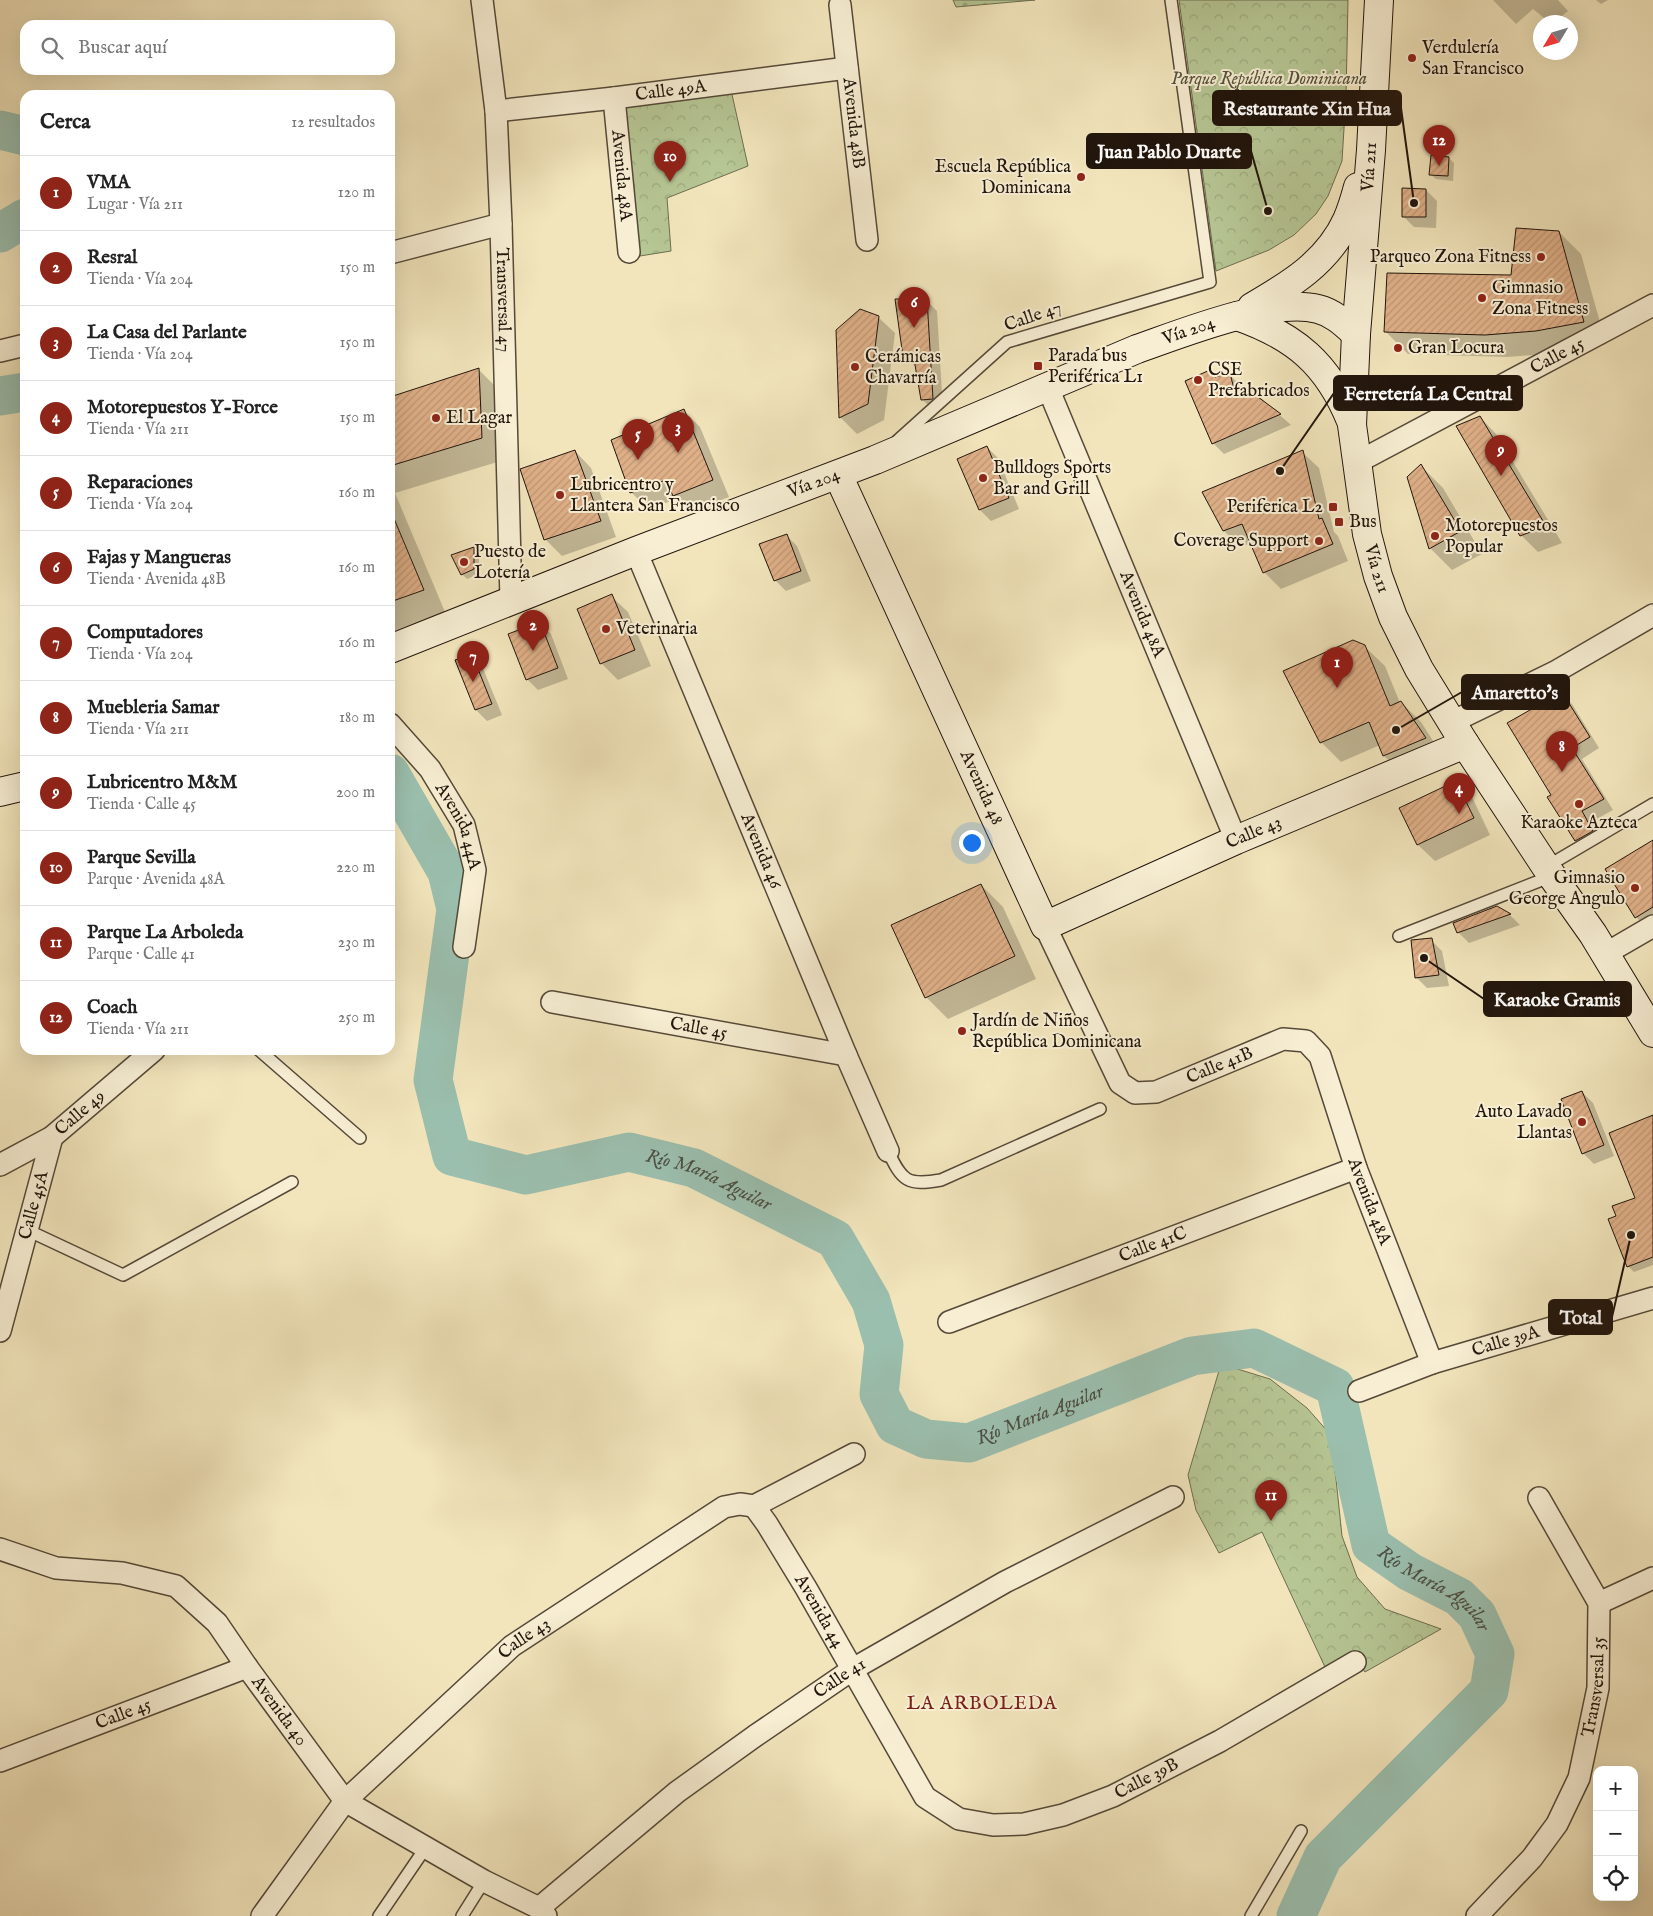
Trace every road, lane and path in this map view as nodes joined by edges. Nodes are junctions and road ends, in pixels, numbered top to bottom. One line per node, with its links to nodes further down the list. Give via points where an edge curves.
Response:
1 (482, 0): 7 (street, Transversal 47)
2 (1171, 0): 20 (lane, Calle 47, via 1210,282 1007,342)
3 (1379, 0): 8 (main road, Vía 211)
4 (840, 5): 5 (street, Avenida 48B)
5 (846, 68): 6 (street, Calle 49A); 10 (street, Avenida 48B)
6 (614, 98): 7 (street, Calle 49A); 12 (street, Avenida 48A)
7 (496, 111): 9 (street, Transversal 47)
8 (1371, 150): 14 (main road, via 1347,220 1324,256 1288,285); 15 (main road, Vía 211)
9 (501, 224): 11 (street); 24 (street, Transversal 47)
10 (867, 240)
11 (395, 252)
12 (629, 252)
13 (1653, 305): 21 (street, Calle 45)
14 (1238, 316): 15 (main road, Vía 204, via 1293,306 1319,309 1340,319); 18 (main road, Vía 204, via 1186,331); 19 (main road, Vía 204, via 1281,334 1317,364 1344,403)
15 (1356, 334): 19 (main road, Vía 211)
16 (20, 346): 17 (street)
17 (0, 351)
18 (1048, 388): 20 (main road, Vía 204); 32 (street, Avenida 48A)
19 (1352, 425): 21 (main road, Vía 211)
20 (875, 460): 22 (main road, Vía 204)
21 (1356, 464): 28 (main road, Vía 211, via 1367,534 1393,617 1419,669)
22 (838, 475): 23 (main road, Vía 204); 34 (main road, Avenida 48)
23 (636, 551): 24 (main road, Vía 204); 44 (street, Avenida 46)
24 (511, 600): 26 (main road, Vía 204)
25 (1653, 615): 28 (street, Calle 43)
26 (395, 647)
27 (395, 730): 37 (street, Avenida 44A, via 430,769 464,825 475,870)
28 (1458, 733): 32 (main road, Calle 43); 33 (main road, Vía 211)
29 (20, 787): 30 (main road)
30 (0, 792)
31 (1653, 804): 33 (lane)
32 (1236, 840): 34 (main road, Calle 43)
33 (1549, 871): 36 (lane); 38 (main road, Vía 211)
34 (1044, 926): 45 (street, Avenida 48, via 1120,1083)
35 (1653, 926): 38 (street)
36 (1399, 936)
37 (464, 946)
38 (1605, 954): 40 (main road, Vía 211)
39 (552, 1002): 44 (street, Calle 45)
40 (1653, 1033)
41 (1306, 1040): 45 (street, Calle 41B, via 1284,1039 1156,1092); 51 (street, Avenida 48A, via 1320,1056)
42 (148, 1055): 47 (street, Calle 49)
43 (265, 1055): 48 (lane)
44 (846, 1056): 49 (street, Avenida 46)
45 (1135, 1093)
46 (1100, 1109): 49 (lane, via 941,1180 913,1182 901,1175)
47 (52, 1137): 50 (street, Calle 49); 53 (street, Calle 45A)
48 (360, 1138)
49 (888, 1151)
50 (0, 1165)
51 (1356, 1168): 55 (street, Calle 41C); 57 (street, Avenida 48A)
52 (292, 1182): 53 (lane, via 123,1275)
53 (27, 1230): 56 (street, Calle 45A)
54 (1653, 1298): 57 (street, Calle 39A)
55 (948, 1322)
56 (0, 1331)
57 (1432, 1363): 58 (street, Calle 39A)
58 (1359, 1390)
59 (854, 1454): 62 (street, Calle 43)
60 (1173, 1497): 68 (street, Calle 41, via 1006,1582)
61 (1539, 1498): 65 (street)
62 (754, 1506): 68 (street, Avenida 44); 71 (street, Calle 43, via 724,1506 512,1646)
63 (0, 1549): 67 (street, Avenida 40, via 56,1568 122,1572 176,1586 217,1623)
64 (1653, 1578): 65 (street)
65 (1599, 1603): 80 (street, Transversal 35, via 1598,1688 1579,1778 1557,1824 1532,1858)
66 (1355, 1662): 70 (street, Calle 39B, via 1220,1741 1113,1796 1063,1815 1024,1824 993,1825 959,1819)
67 (247, 1668): 69 (street, Calle 45); 71 (street, Avenida 40)
68 (853, 1669): 70 (street, Avenida 44); 75 (street, Calle 41, via 677,1792)
69 (0, 1761)
70 (925, 1797)
71 (345, 1801): 73 (street, Avenida 40); 76 (street, Calle 43)
72 (1301, 1831): 79 (lane)
73 (426, 1848): 74 (street, Avenida 40); 77 (lane)
74 (484, 1881): 75 (street, Avenida 40); 78 (lane)
75 (542, 1912)
76 (262, 1916)
77 (379, 1916)
78 (462, 1916)
79 (1252, 1916)
80 (1477, 1916)

